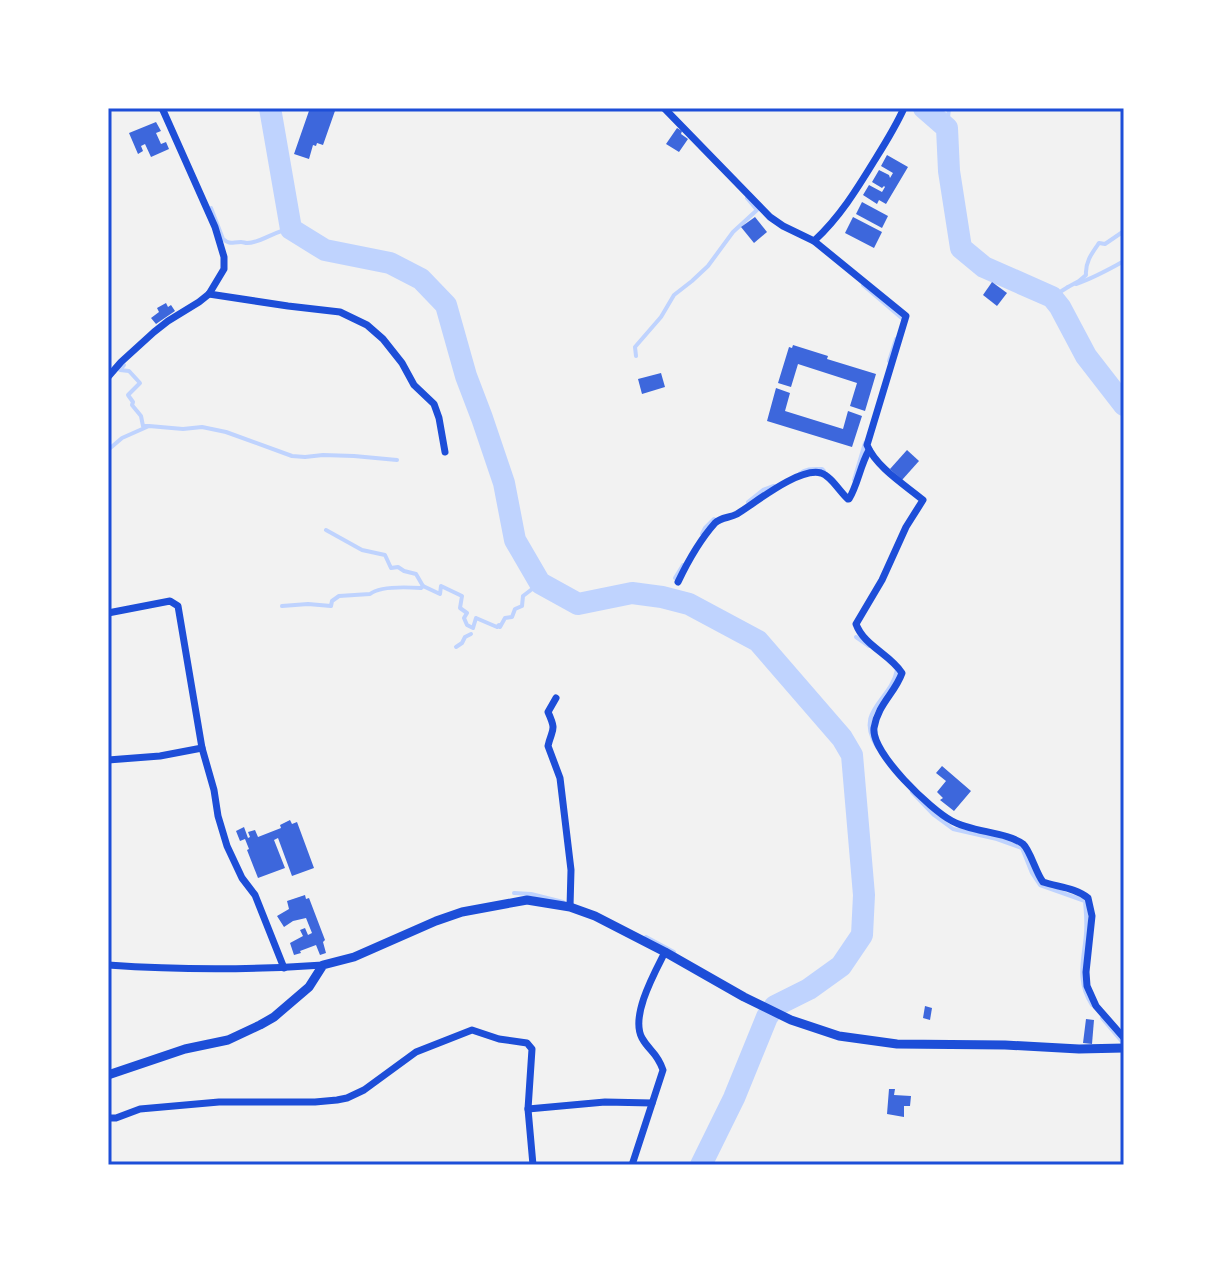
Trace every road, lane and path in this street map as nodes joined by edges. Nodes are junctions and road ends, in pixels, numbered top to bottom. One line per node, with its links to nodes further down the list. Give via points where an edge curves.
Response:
1 (162, 108): 5 (street, via 222,245 224,269)
2 (664, 108): 4 (street, via 770,217)
3 (904, 109): 4 (street, via 854,195)
4 (814, 241): 7 (street, via 906,316)
5 (209, 294): 6 (street, via 154,332); 8 (street, via 340,312 367,325 434,404)
6 (108, 377)
7 (868, 448): 9 (street, via 849,499 821,473 784,484 736,515 716,521); 19 (street, via 923,500 856,624 902,673 881,706 875,738 917,793 949,820 1024,845 1043,882 1088,898 1092,916 1087,986 1096,1006)
8 (445, 452)
9 (678, 582)
10 (108, 613): 12 (street, via 170,601 180,609)
11 (556, 698): 14 (street, via 548,712 554,733 548,746 560,778)
12 (202, 748): 13 (street); 18 (street, via 227,846 255,895)
13 (108, 760)
14 (570, 907): 15 (street); 17 (street, via 527,900 478,908)
15 (665, 952): 20 (street, via 791,1020 839,1036 897,1044); 22 (street, via 647,988 639,1023 642,1038 663,1070)
16 (108, 965): 18 (street)
17 (323, 965): 18 (street); 21 (street, via 309,987 260,1025 228,1040)
18 (284, 968)
19 (1124, 1038)
20 (1124, 1048)
21 (108, 1075)
22 (652, 1103): 23 (street); 26 (street)
23 (528, 1109): 24 (street, via 532,1049 527,1043 472,1030 416,1052 347,1098 219,1102 140,1109); 25 (street)
24 (108, 1118)
25 (533, 1165)
26 (632, 1165)

